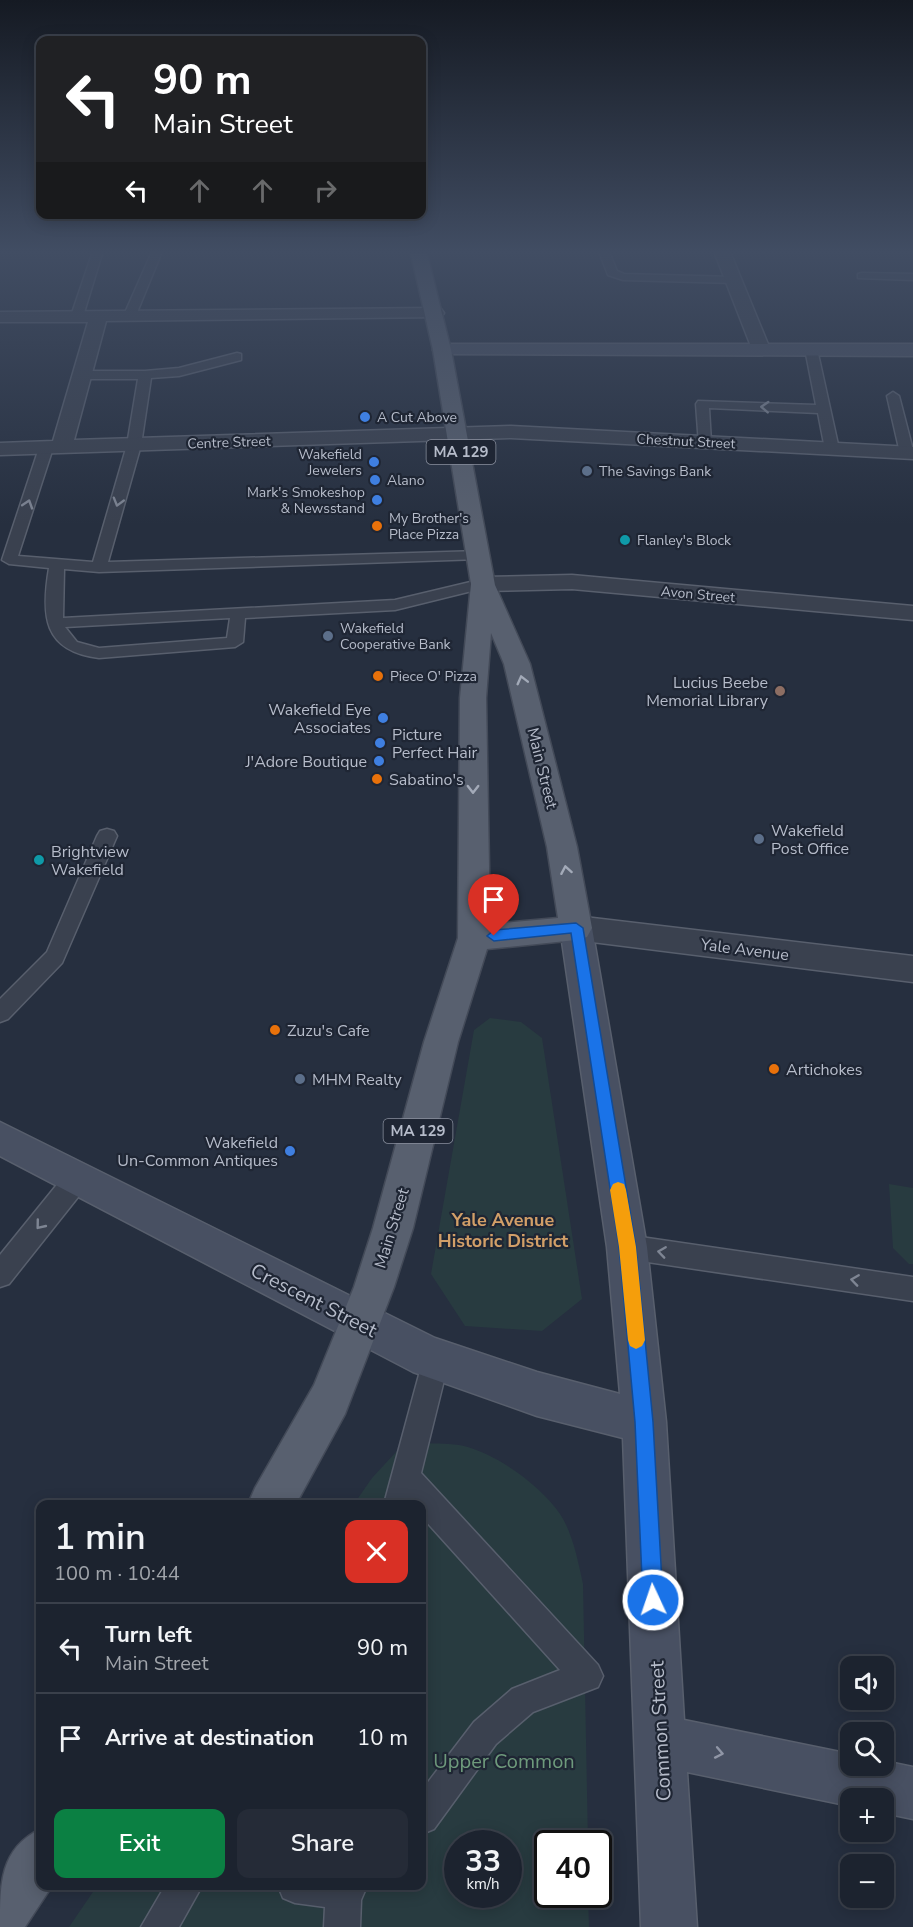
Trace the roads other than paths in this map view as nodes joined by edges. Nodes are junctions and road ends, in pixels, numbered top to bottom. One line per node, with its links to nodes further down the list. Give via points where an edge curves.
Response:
1 (91, 344): 9 (street)
2 (441, 344): 5 (main road, Main Street / MA 129)
3 (759, 344): 6 (street)
4 (811, 349): 6 (street); 7 (street); 12 (lane)
5 (442, 350): 6 (street); 13 (main road, Main Street / MA 129)
6 (761, 350)
7 (913, 350)
8 (237, 357): 10 (lane, via 179,372)
9 (83, 375): 10 (lane); 16 (street)
10 (145, 375): 15 (lane)
11 (893, 396): 19 (lane)
12 (824, 410): 14 (lane, one-way to 14, via 702,404); 18 (lane)
13 (458, 435): 14 (street, Chestnut Street, via 518,432); 15 (street, Centre Street); 20 (main road, Main Street / MA 129)
14 (704, 442): 18 (street, Chestnut Street)
15 (134, 445): 16 (street, Centre Street); 22 (lane, one-way to 22)
16 (54, 447): 17 (street, Centre Street); 21 (lane, one-way to 16, via 9,560)
17 (0, 449)
18 (832, 449): 19 (street, Chestnut Street)
19 (910, 453)
20 (480, 555): 22 (lane); 23 (main road, Main Street / MA 129)
21 (57, 563): 22 (lane); 26 (lane)
22 (99, 567)
23 (483, 584): 24 (lane, via 395,605); 25 (street, Avon Street, via 572,582); 28 (main road, Main Street / MA 129, one-way to 23, via 562,847 518,664); 29 (main road, Main Street / MA 129, one-way to 29, via 473,698)
24 (238, 613): 26 (lane); 26 (lane, via 235,642 99,653 80,651 66,643)
25 (913, 613)
26 (55, 623)
27 (107, 836): 31 (lane, via 55,957)
28 (576, 928): 29 (main road); 30 (street, Yale Avenue); 34 (street, Common Street)
29 (474, 938): 37 (main road, Main Street / MA 129, via 441,1042 393,1228)
30 (913, 969)
31 (0, 1013)
32 (0, 1138): 33 (street, Crescent Street)
33 (77, 1179): 35 (lane, one-way to 35); 37 (street, Crescent Street)
34 (627, 1247): 36 (lane, one-way to 34); 39 (street, Common Street)
35 (0, 1275)
36 (913, 1289)
37 (360, 1324): 38 (street, Crescent Street); 41 (main road, Main Street / MA 129, via 330,1399)
38 (436, 1360): 39 (street, Crescent Street, via 537,1394); 40 (lane)
39 (644, 1422): 43 (street, Common Street)
40 (403, 1491)
41 (274, 1500)
42 (426, 1514): 45 (lane, via 587,1676 523,1700 485,1733)
43 (661, 1741): 44 (street, one-way to 44); 52 (street, Common Street)
44 (913, 1793)
45 (426, 1812)
46 (36, 1862): 49 (main road)
47 (182, 1890): 50 (lane)
48 (346, 1890): 51 (lane)
49 (0, 1916)
50 (159, 1927)
51 (342, 1927)
52 (669, 1927)

